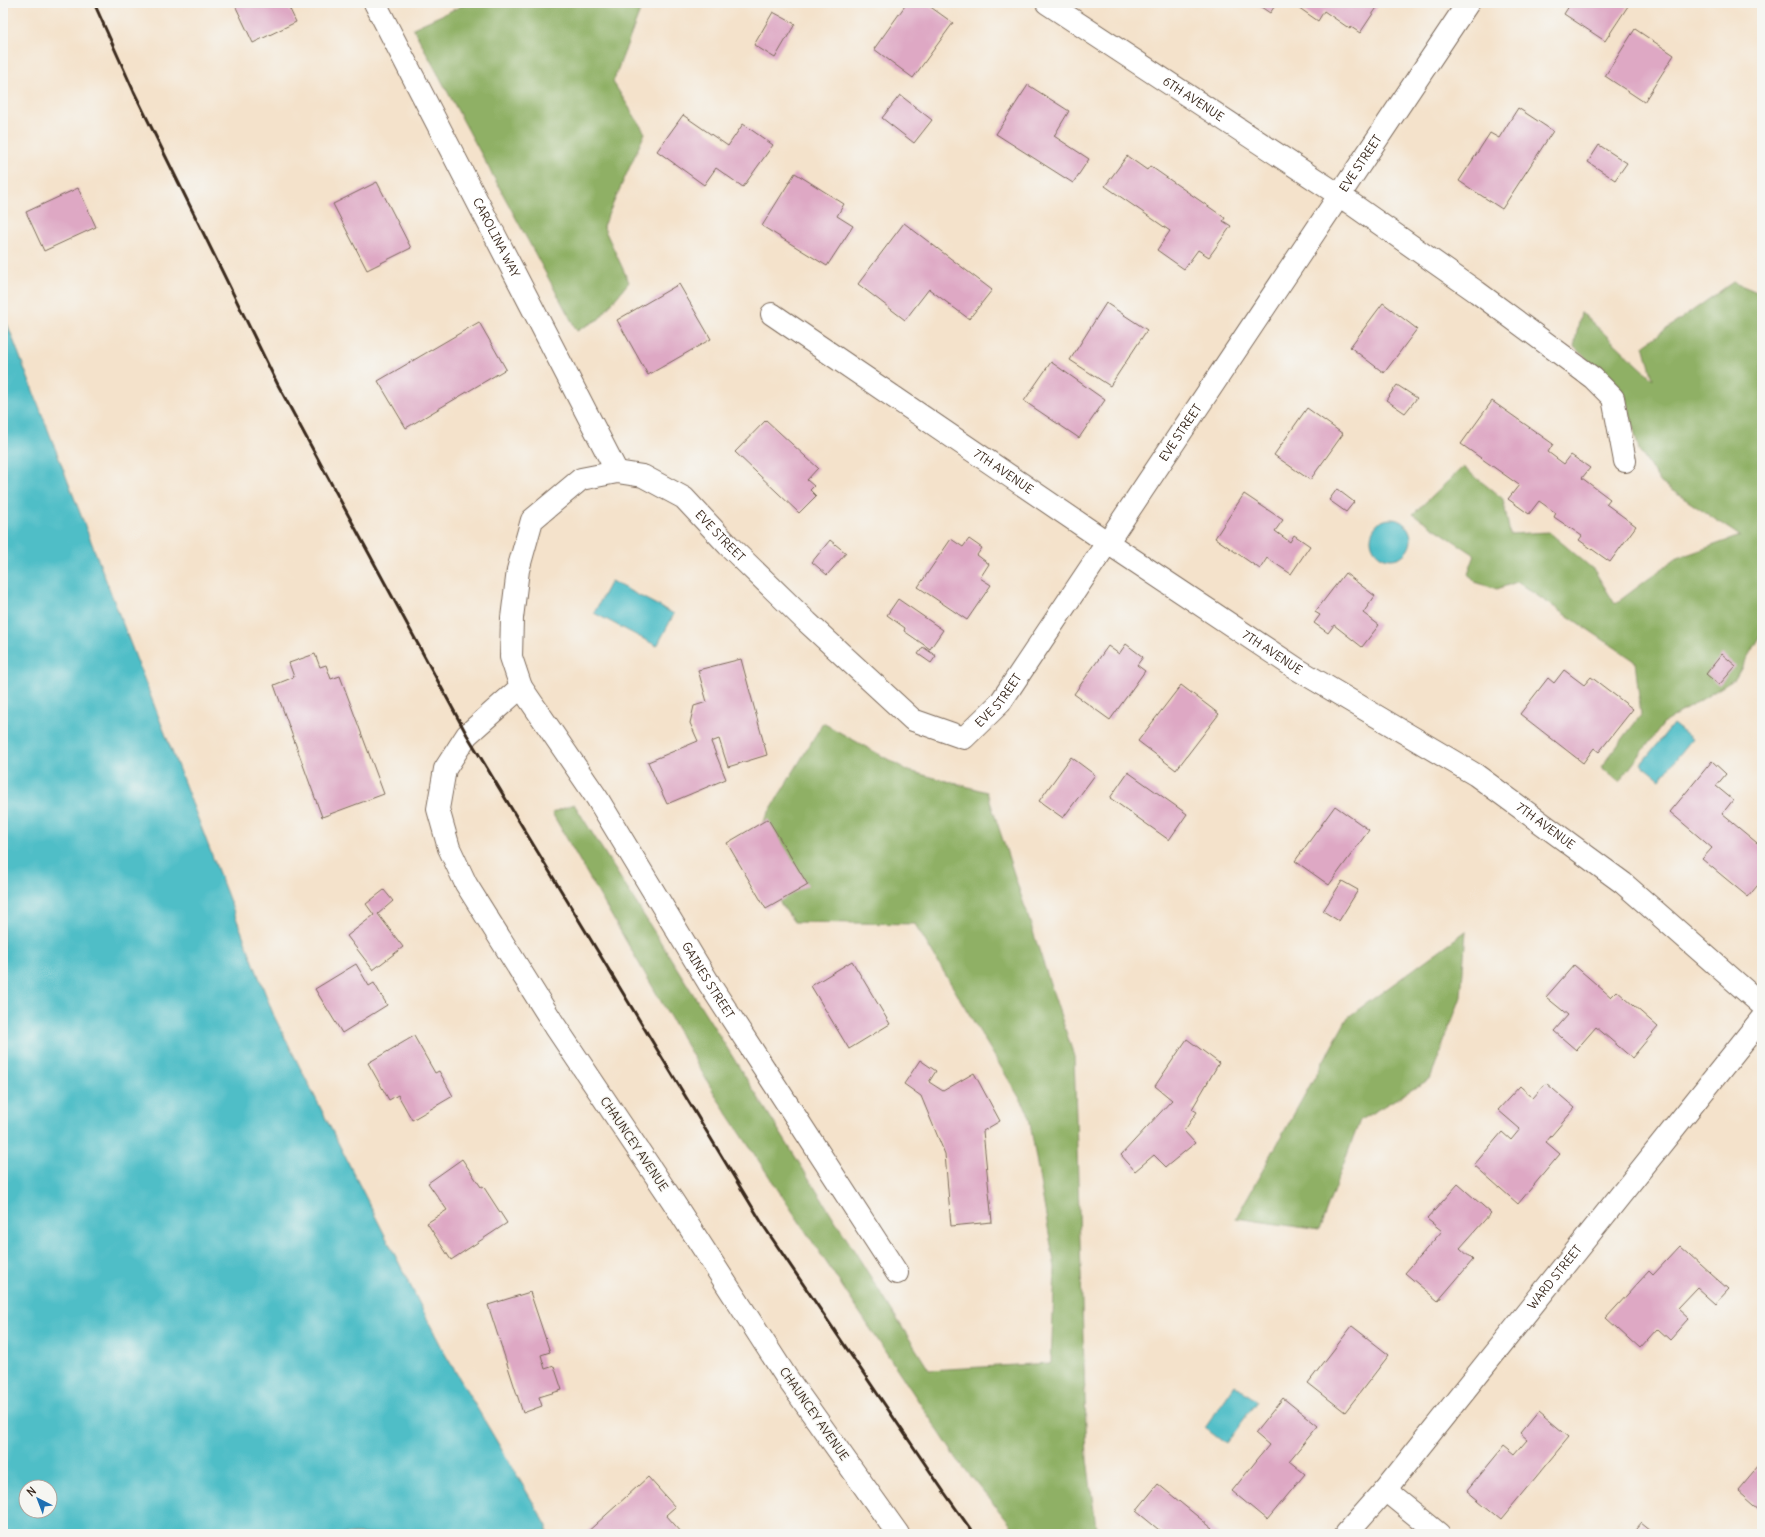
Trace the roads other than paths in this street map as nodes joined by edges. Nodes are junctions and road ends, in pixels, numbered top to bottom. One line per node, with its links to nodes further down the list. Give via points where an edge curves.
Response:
1 (375, 3): 7 (street, CAROLINA WAY)
2 (1047, 3): 4 (street, 6TH AVENUE)
3 (1468, 3): 4 (street, EVE STREET)
4 (1339, 195): 6 (street, 6TH AVENUE, via 1593,378 1613,398); 8 (street, EVE STREET)
5 (772, 314): 8 (street, 7TH AVENUE)
6 (1625, 461)
7 (617, 472): 8 (street, EVE STREET, via 643,476 684,498 807,622 913,720 964,738 1000,703); 9 (street, EVE STREET, via 581,478 532,520 518,570 512,618 511,657)
8 (1108, 543): 10 (street, 7TH AVENUE, via 1297,669 1476,775 1623,883)
9 (521, 687): 12 (street, GAINES STREET, via 597,798 710,984); 14 (street, CHAUNCEY AVENUE, via 467,735 445,769 438,809 448,848 466,884 555,1026 787,1378)
10 (1762, 1005)
11 (1762, 1018): 13 (street, WARD STREET)
12 (897, 1273)
13 (1385, 1490): 15 (street, WARD STREET); 16 (street)
14 (898, 1534)
15 (1346, 1534)
16 (1440, 1534)

